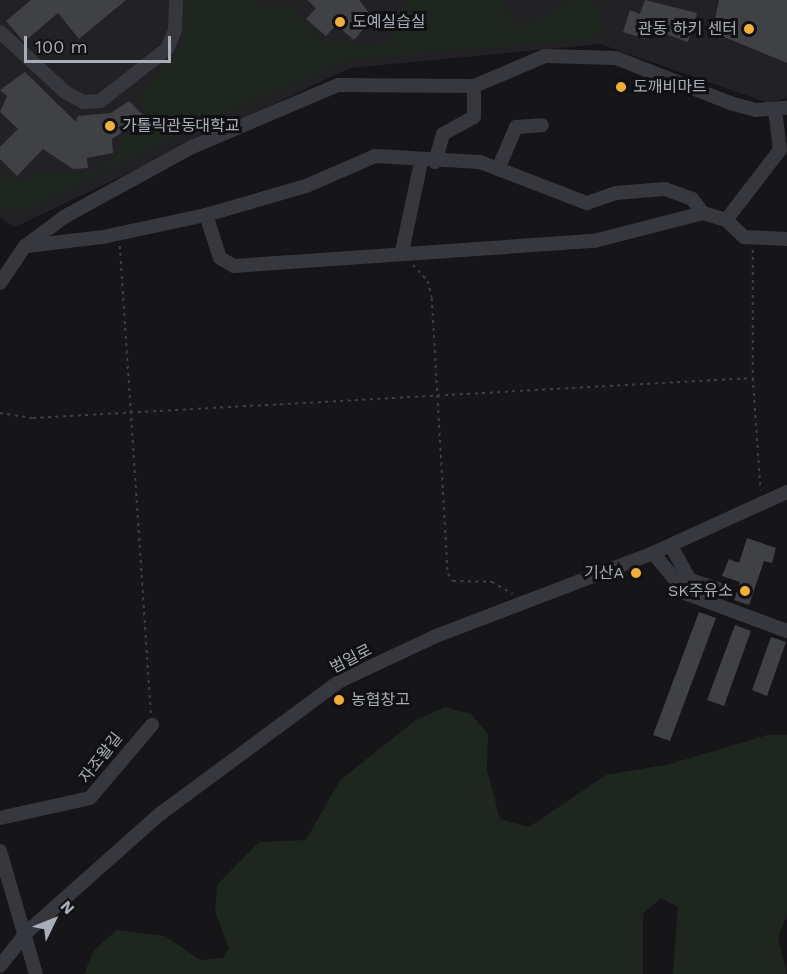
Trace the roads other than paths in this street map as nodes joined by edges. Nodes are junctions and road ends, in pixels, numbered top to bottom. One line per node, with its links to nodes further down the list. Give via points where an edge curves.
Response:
1 (176, 0): 2 (street, via 175,30 166,49 100,101 83,102 65,92)
2 (0, 32)
3 (474, 86): 4 (street, via 545,56 616,58 730,103); 6 (street, via 474,117 443,134); 12 (street, via 329,88 192,147 64,217)
4 (781, 110): 10 (street, via 780,150)
5 (542, 125): 7 (street, via 516,127)
6 (428, 162): 7 (street, via 480,162); 9 (street, via 375,156 306,186); 13 (street)
7 (498, 169): 8 (street, via 587,203 616,193 665,189 692,199)
8 (703, 213): 10 (street); 13 (street, via 594,241)
9 (206, 215): 12 (street, via 120,230 103,237); 13 (street, via 220,258 234,266)
10 (726, 220): 11 (street, via 744,237)
11 (787, 239)
12 (25, 246): 14 (street)
13 (402, 252)
14 (0, 283)
15 (787, 492): 16 (street, 범일로, via 762,500)
16 (671, 546): 17 (street, 범일로); 18 (street, via 690,580)
17 (653, 553): 19 (street, via 687,594); 23 (street, 범일로, via 519,602 340,681 160,814)
18 (726, 592)
19 (787, 631)
20 (152, 725): 21 (street, 자조왈길, via 90,798)
21 (0, 818)
22 (0, 851): 23 (street)
23 (27, 932): 24 (street, 범일로); 25 (street)
24 (0, 966)
25 (36, 974)

